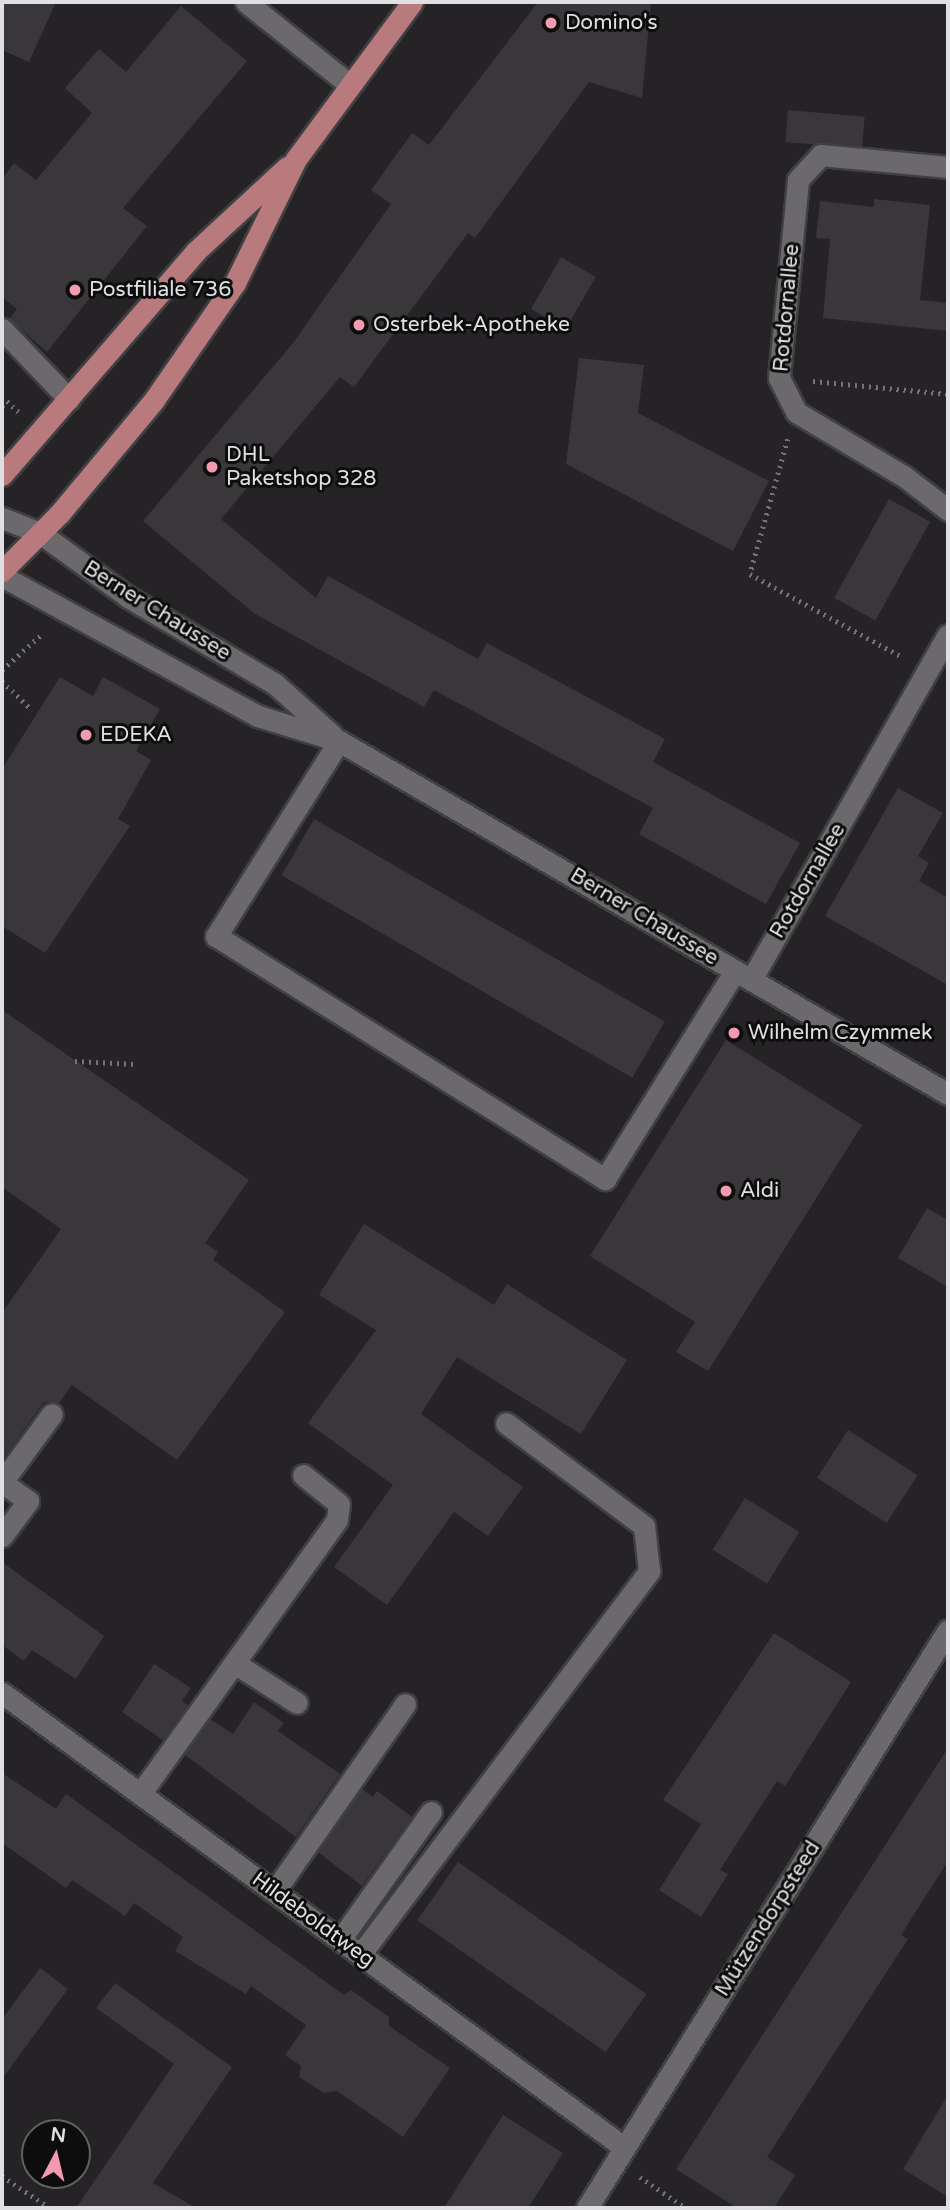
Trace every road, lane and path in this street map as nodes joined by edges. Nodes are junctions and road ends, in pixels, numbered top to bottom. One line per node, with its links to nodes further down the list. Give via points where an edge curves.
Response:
1 (246, 2): 3 (street)
2 (412, 2): 3 (main road)
3 (350, 85): 4 (main road)
4 (296, 159): 9 (main road, via 196,251); 14 (main road, via 235,283 122,443)
5 (948, 167): 7 (street, Rotdornallee, via 821,155 799,180)
6 (2, 329): 9 (street)
7 (779, 378): 8 (path); 10 (street, Rotdornallee)
8 (948, 394)
9 (69, 399): 11 (main road)
10 (796, 412): 12 (street, via 905,477); 20 (path, via 750,574)
11 (2, 475)
12 (948, 510)
13 (2, 518): 14 (street, Berner Chaussee)
14 (40, 533): 15 (main road); 23 (street, Berner Chaussee, via 128,597 275,684)
15 (2, 571)
16 (2, 576): 17 (street, Berner Chaussee)
17 (65, 614): 19 (path); 23 (street, Berner Chaussee, via 258,716)
18 (948, 635): 20 (street, Rotdornallee)
19 (2, 670)
20 (927, 671): 24 (street, Rotdornallee)
21 (2, 681): 22 (path)
22 (32, 710)
23 (339, 741): 24 (street, Berner Chaussee); 24 (street, Rotdornallee, via 216,936 605,1179)
24 (743, 976): 27 (street, Berner Chaussee)
25 (75, 1061): 26 (path)
26 (135, 1064)
27 (948, 1094)
28 (52, 1414): 31 (street, via 2,1482 28,1501)
29 (506, 1423): 41 (street, via 644,1526 649,1571)
30 (303, 1475): 33 (street, via 339,1504 337,1520)
31 (2, 1536)
32 (948, 1630): 42 (street, Mützendorpsteed)
33 (236, 1664): 35 (street); 37 (street)
34 (2, 1693): 37 (street, Hildeboldtweg)
35 (297, 1703)
36 (405, 1703): 39 (street)
37 (140, 1794): 39 (street, Hildeboldtweg)
38 (431, 1812): 40 (street)
39 (274, 1892): 40 (street, Hildeboldtweg)
40 (340, 1940): 41 (street, Hildeboldtweg)
41 (360, 1955): 42 (street, Hildeboldtweg)
42 (621, 2154): 45 (street, Mützendorpsteed); 46 (path)
43 (2, 2176): 44 (path)
44 (50, 2208)
45 (587, 2208)
46 (686, 2208)

